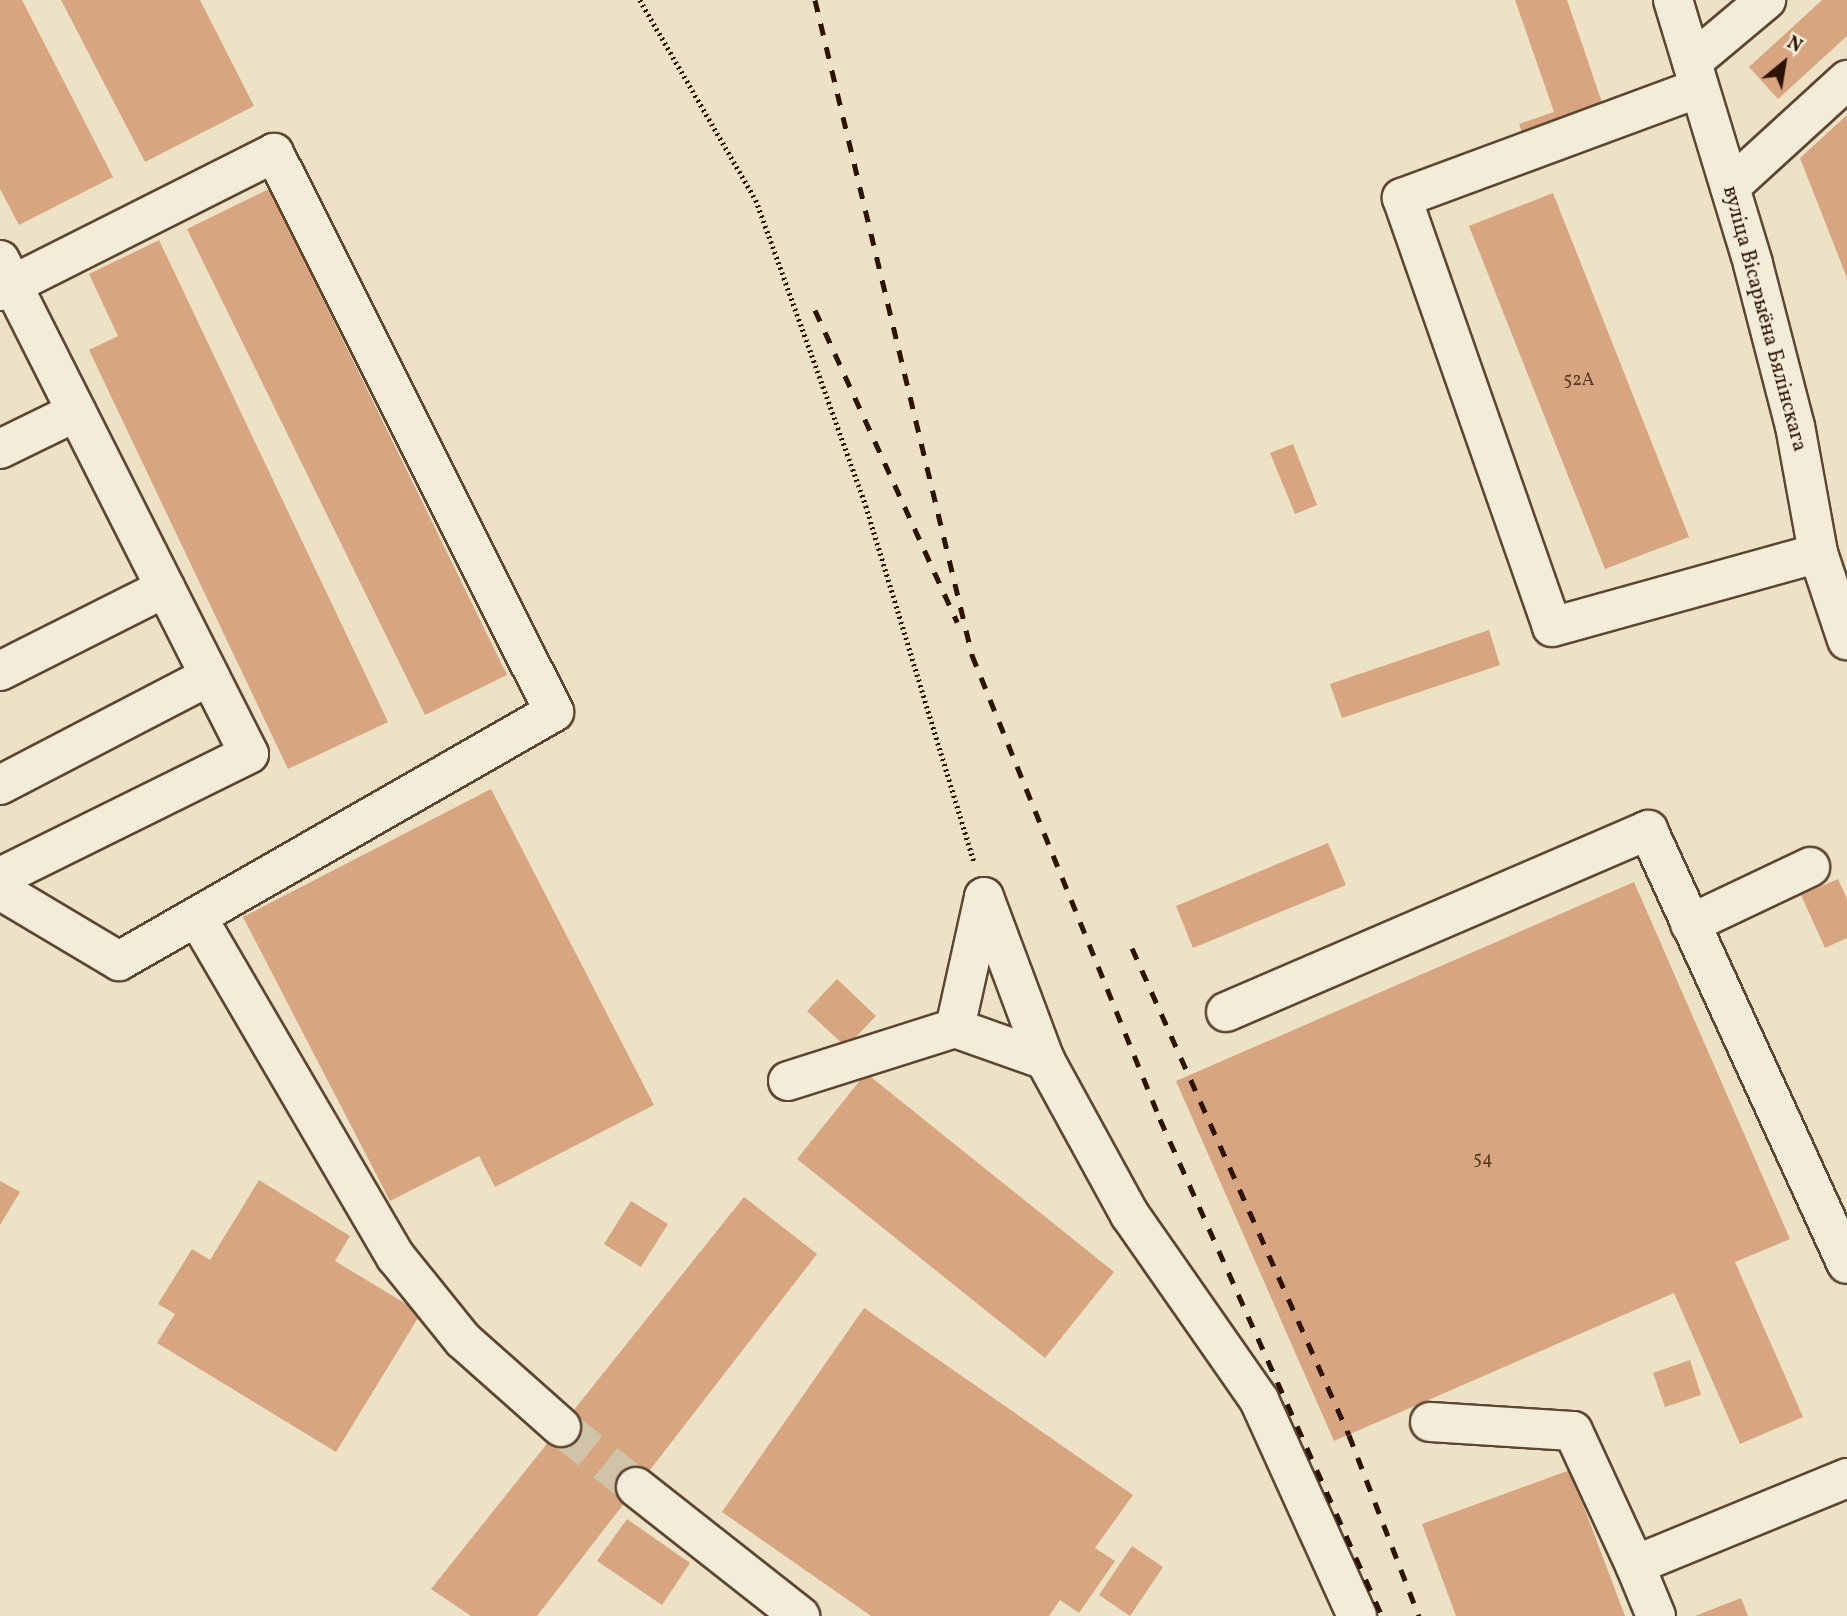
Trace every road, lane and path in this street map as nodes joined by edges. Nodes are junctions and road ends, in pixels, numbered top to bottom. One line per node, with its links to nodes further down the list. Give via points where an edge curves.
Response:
1 (640, 0): 19 (path, via 756,200 866,506)
2 (1673, 0): 4 (street, вуліца Вісарыёна Бялінскага)
3 (1766, 0): 4 (street)
4 (1695, 75): 6 (street, вуліца Вісарыёна Бялінскага); 10 (street, via 1402,198 1552,627)
5 (1847, 80): 6 (street)
6 (1730, 187): 10 (street, вуліца Вісарыёна Бялінскага, via 1795,426)
7 (4, 278): 8 (street); 20 (street, via 274,153 554,712)
8 (76, 412): 9 (street); 11 (street)
9 (0, 449)
10 (1818, 553): 12 (street, вуліца Вісарыёна Бялінскага)
11 (165, 588): 13 (street); 14 (street)
12 (1847, 640)
13 (0, 671)
14 (209, 676): 15 (street); 17 (street, via 249,754)
15 (0, 785)
16 (1810, 867): 21 (street)
17 (0, 877)
18 (0, 890): 20 (street, via 119,961)
19 (984, 897): 23 (street); 24 (street)
20 (197, 917): 28 (street, via 396,1257 463,1340)
21 (1690, 924): 22 (street, via 1647,830); 26 (street)
22 (1226, 1012)
23 (954, 1028): 24 (street); 25 (street)
24 (1045, 1060): 33 (street, via 1130,1215 1259,1400)
25 (788, 1081)
26 (1847, 1264)
27 (1430, 1422): 31 (street, via 1573,1431)
28 (561, 1427)
29 (1847, 1478): 31 (street)
30 (636, 1488): 32 (street)
31 (1635, 1565): 34 (street)
32 (800, 1616)
33 (1357, 1616)
34 (1656, 1616)

